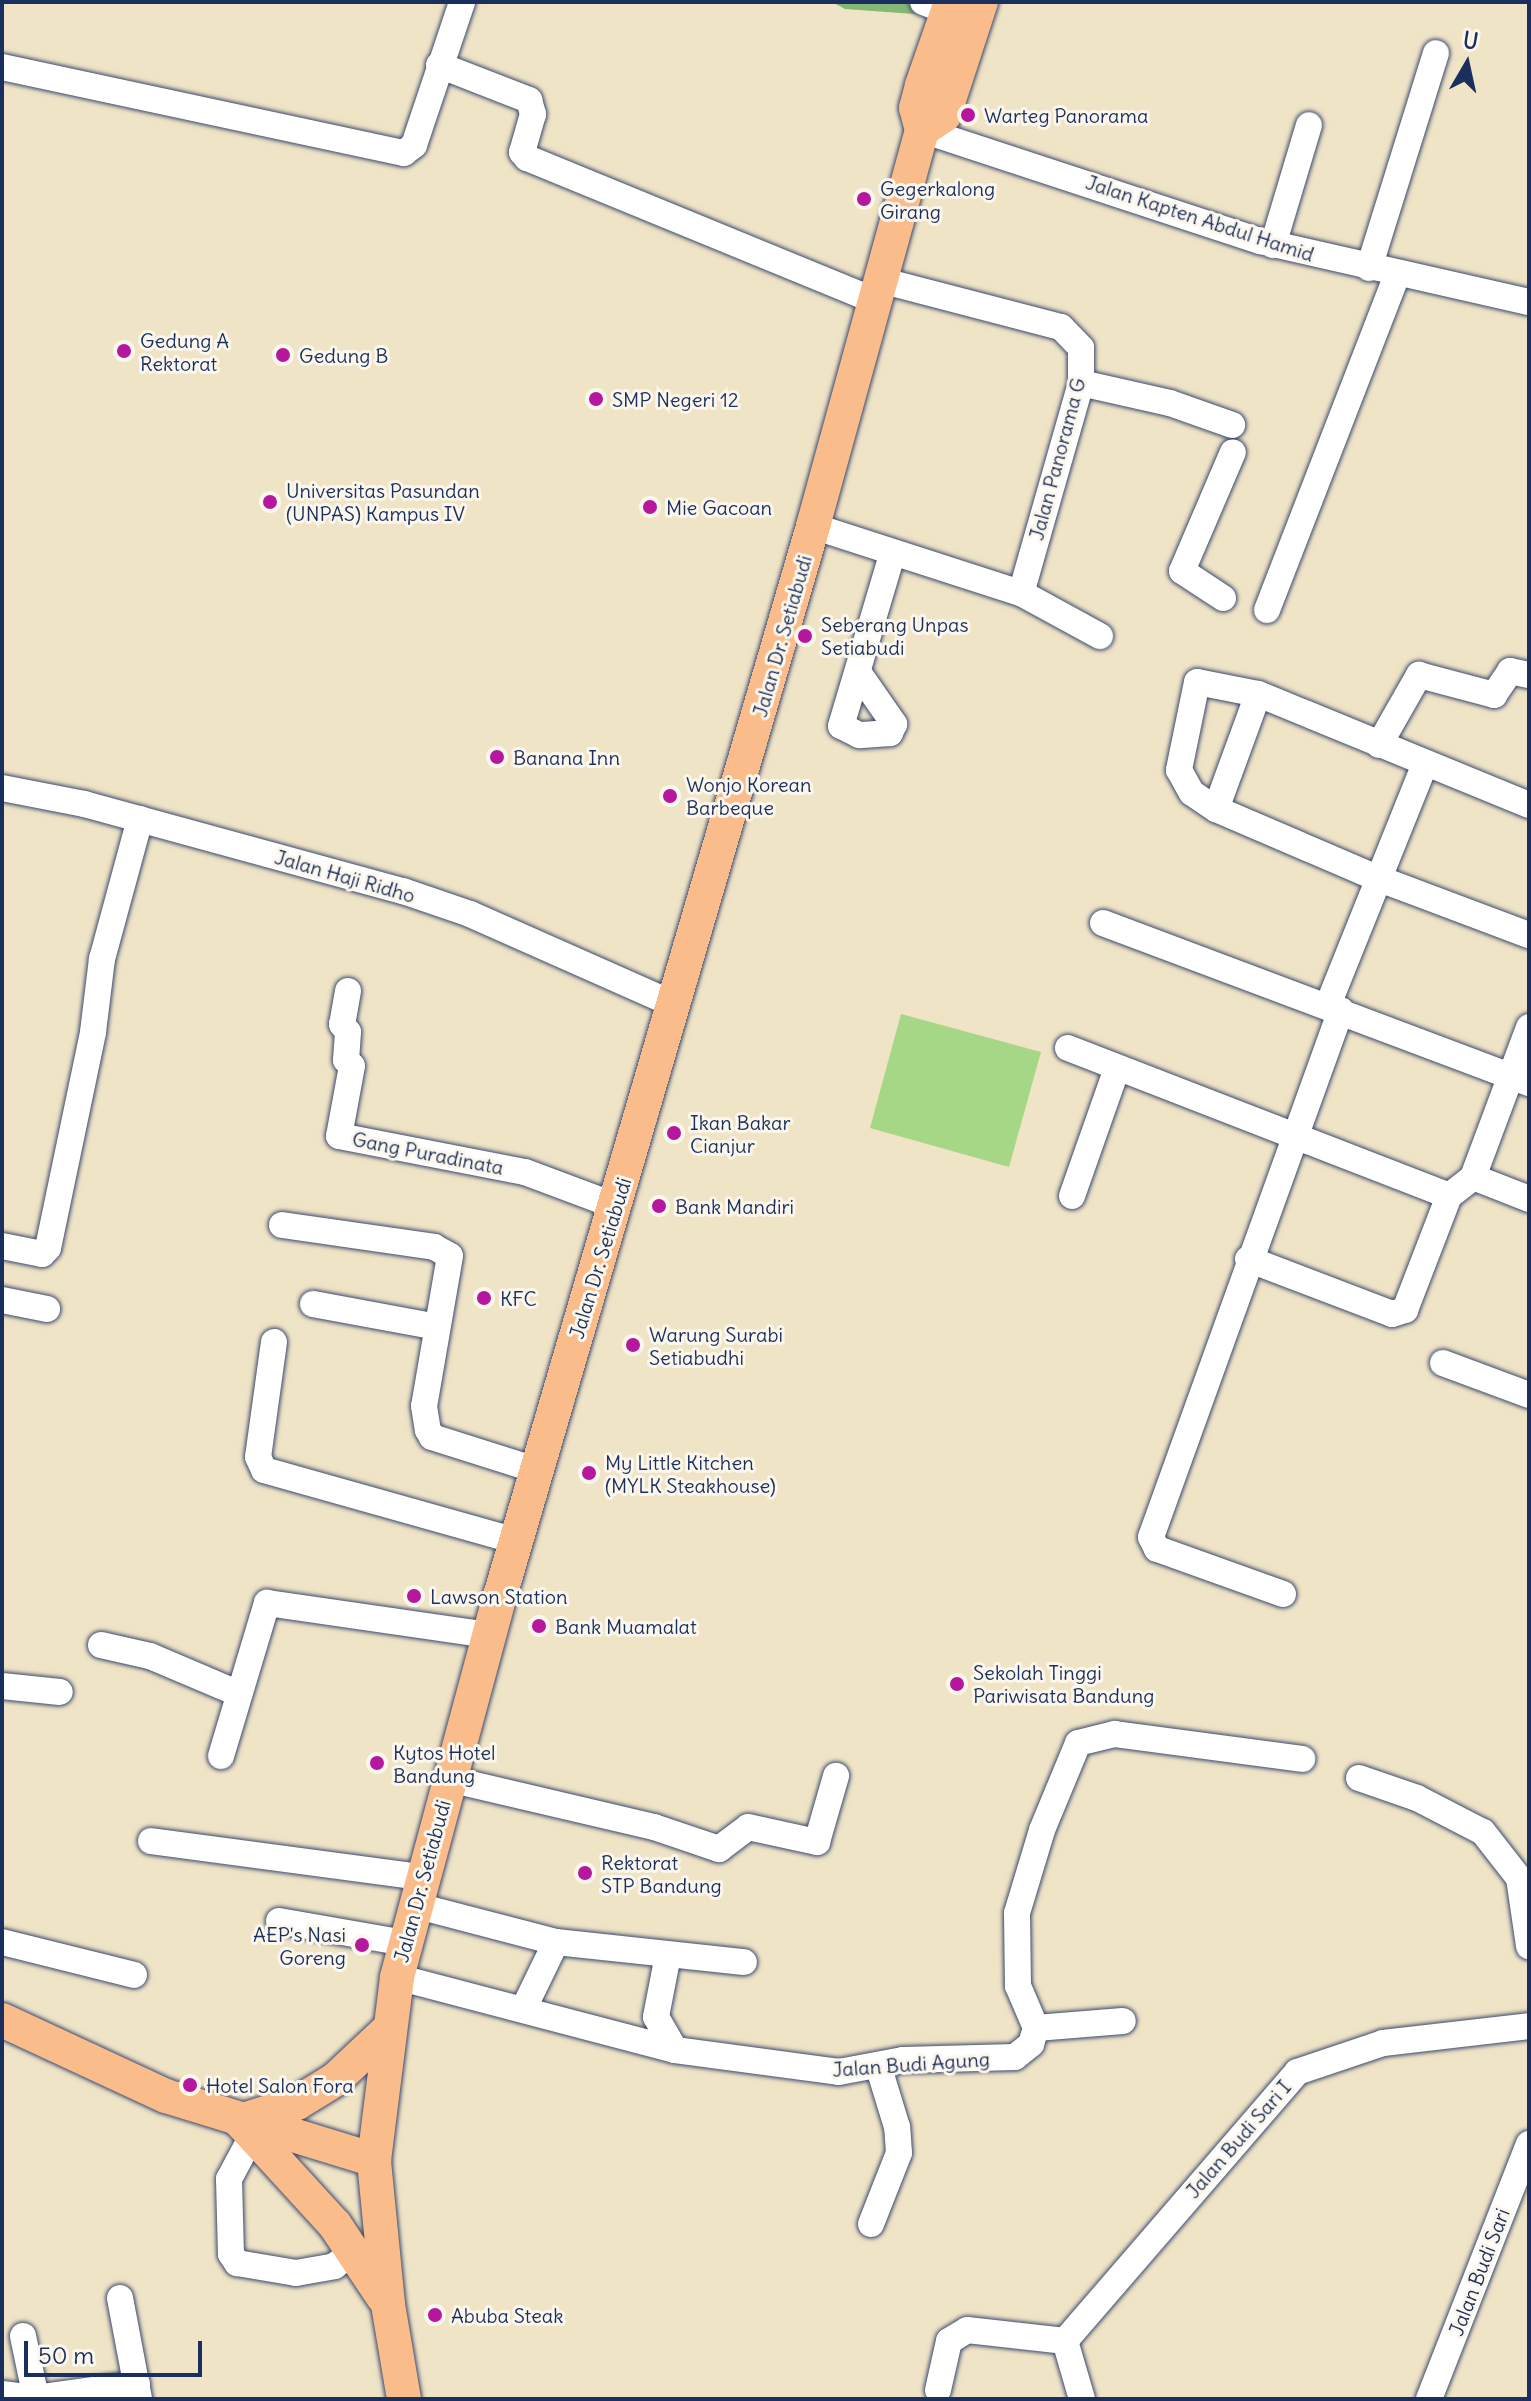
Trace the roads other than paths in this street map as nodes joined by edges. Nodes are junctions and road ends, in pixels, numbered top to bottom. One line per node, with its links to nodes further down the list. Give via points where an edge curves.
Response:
1 (462, 2): 5 (street)
2 (981, 2): 8 (main road, Jalan Dr. Setiabudi, via 944,115)
3 (940, 5): 8 (main road, Jalan Dr. Setiabudi, via 916,108)
4 (1436, 53): 10 (street)
5 (439, 65): 6 (street, via 414,145 404,153); 12 (street, Jalan Panorama G, via 529,100 533,114 522,152 527,158)
6 (2, 67)
7 (1309, 125): 9 (street)
8 (922, 130): 9 (street, Jalan Kapten Abdul Hamid); 12 (main road, Jalan Dr. Setiabudi)
9 (1273, 245): 10 (street, Jalan Kapten Abdul Hamid)
10 (1369, 268): 11 (street, Jalan Kapten Abdul Hamid)
11 (1397, 275): 13 (street, Jalan Kapten Abdul Hamid); 21 (street)
12 (877, 290): 14 (street, Jalan Panorama G, via 1061,327 1081,348); 17 (main road, Jalan Dr. Setiabudi)
13 (1529, 302)
14 (1081, 383): 15 (street, via 1170,403); 19 (street, Jalan Panorama G)
15 (1232, 425)
16 (1233, 452): 20 (street, via 1182,571)
17 (813, 526): 18 (street); 36 (main road, Jalan Dr. Setiabudi)
18 (892, 555): 19 (street); 23 (street)
19 (1021, 593): 22 (street)
20 (1223, 598)
21 (1267, 610)
22 (1100, 636)
23 (860, 675)
24 (1529, 675): 26 (street, via 1510,671 1494,695 1423,673)
25 (1258, 694): 26 (street); 30 (street); 30 (street, via 1197,682 1179,777)
26 (1379, 745): 27 (street)
27 (1424, 766): 29 (street); 32 (street)
28 (2, 788): 31 (street, Jalan Haji Ridho)
29 (1529, 805)
30 (1216, 809): 32 (street)
31 (140, 819): 36 (street, Jalan Haji Ridho, via 416,896); 49 (street, via 102,959 93,1032 48,1248 42,1254)
32 (1377, 878): 34 (street); 37 (street)
33 (1103, 923): 37 (street)
34 (1529, 935)
35 (348, 991): 47 (street, Gang Puradinata, via 342,1024 348,1032 346,1060 352,1066 339,1136 525,1172)
36 (675, 1005): 47 (main road, Jalan Dr. Setiabudi)
37 (1334, 1007): 41 (street); 42 (street)
38 (1529, 1027): 41 (street)
39 (1068, 1048): 40 (street)
40 (1117, 1068): 42 (street); 44 (street)
41 (1519, 1079): 43 (street)
42 (1293, 1134): 45 (street); 50 (street)
43 (1473, 1177): 45 (street); 46 (street)
44 (1072, 1196)
45 (1449, 1196): 50 (street, via 1400,1314)
46 (1529, 1199)
47 (616, 1206): 58 (main road, Jalan Dr. Setiabudi)
48 (282, 1225): 54 (street, via 442,1250 452,1262)
49 (2, 1246)
50 (1248, 1259): 60 (street, via 1151,1537 1157,1549)
51 (2, 1300): 53 (street)
52 (313, 1304): 54 (street)
53 (47, 1309)
54 (437, 1327): 58 (street, via 424,1406 432,1437)
55 (274, 1342): 59 (street, via 258,1457 264,1470)
56 (1443, 1363): 57 (street)
57 (1529, 1395)
58 (536, 1470): 59 (main road, Jalan Dr. Setiabudi)
59 (516, 1541): 61 (main road, Jalan Dr. Setiabudi)
60 (1283, 1594)
61 (489, 1635): 65 (street, via 275,1601 261,1612); 70 (main road, Jalan Dr. Setiabudi)
62 (101, 1645): 65 (street, via 150,1656)
63 (2, 1686): 64 (street)
64 (60, 1692)
65 (237, 1693): 66 (street)
66 (221, 1756)
67 (1302, 1759): 86 (street, via 1115,1734 1093,1735 1078,1743 1042,1830 1017,1913 1018,1986)
68 (836, 1776): 70 (street, via 817,1842 748,1827 719,1849 654,1827)
69 (1359, 1778): 77 (street, via 1417,1798 1483,1832 1519,1878)
70 (449, 1779): 72 (main road, Jalan Dr. Setiabudi)
71 (151, 1841): 72 (street)
72 (418, 1891): 75 (street); 76 (main road, Jalan Dr. Setiabudi)
73 (279, 1921): 76 (street)
74 (2, 1942): 80 (street)
75 (556, 1942): 78 (street); 82 (street)
76 (405, 1943): 81 (main road, Jalan Dr. Setiabudi)
77 (1529, 1946)
78 (668, 1955): 79 (street); 88 (street, via 656,2017)
79 (744, 1962)
80 (134, 1975)
81 (397, 1977): 82 (street, Jalan Budi Agung); 87 (main road, Jalan Dr. Setiabudi)
82 (524, 2008): 88 (street, Jalan Budi Agung)
83 (2, 2020): 90 (main road)
84 (1123, 2021): 86 (street)
85 (1529, 2026): 98 (street, Jalan Budi Sari I, via 1383,2043 1297,2072)
86 (1036, 2028): 89 (street, Jalan Budi Agung, via 1031,2044 1015,2057)
87 (386, 2032): 90 (main road, via 336,2079); 92 (main road, Jalan Dr. Setiabudi)
88 (675, 2050): 89 (street, Jalan Budi Agung, via 839,2072)
89 (878, 2065): 93 (street, via 897,2127 899,2153)
90 (246, 2128): 92 (main road); 94 (main road); 94 (street, via 229,2179 231,2254 237,2263 296,2273 334,2266)
91 (1529, 2144): 105 (street, Jalan Budi Sari)
92 (374, 2160): 96 (main road, Jalan Dr. Setiabudi)
93 (871, 2224)
94 (354, 2252): 96 (main road)
95 (120, 2298): 100 (street)
96 (388, 2304): 103 (main road, Jalan Dr. Setiabudi)
97 (23, 2336): 102 (street)
98 (1065, 2341): 99 (street, via 967,2330 949,2341); 104 (street)
99 (938, 2390)
100 (138, 2392): 102 (street)
101 (2, 2394): 102 (street)
102 (36, 2398)
103 (404, 2399)
104 (1082, 2399)
105 (1429, 2399)

